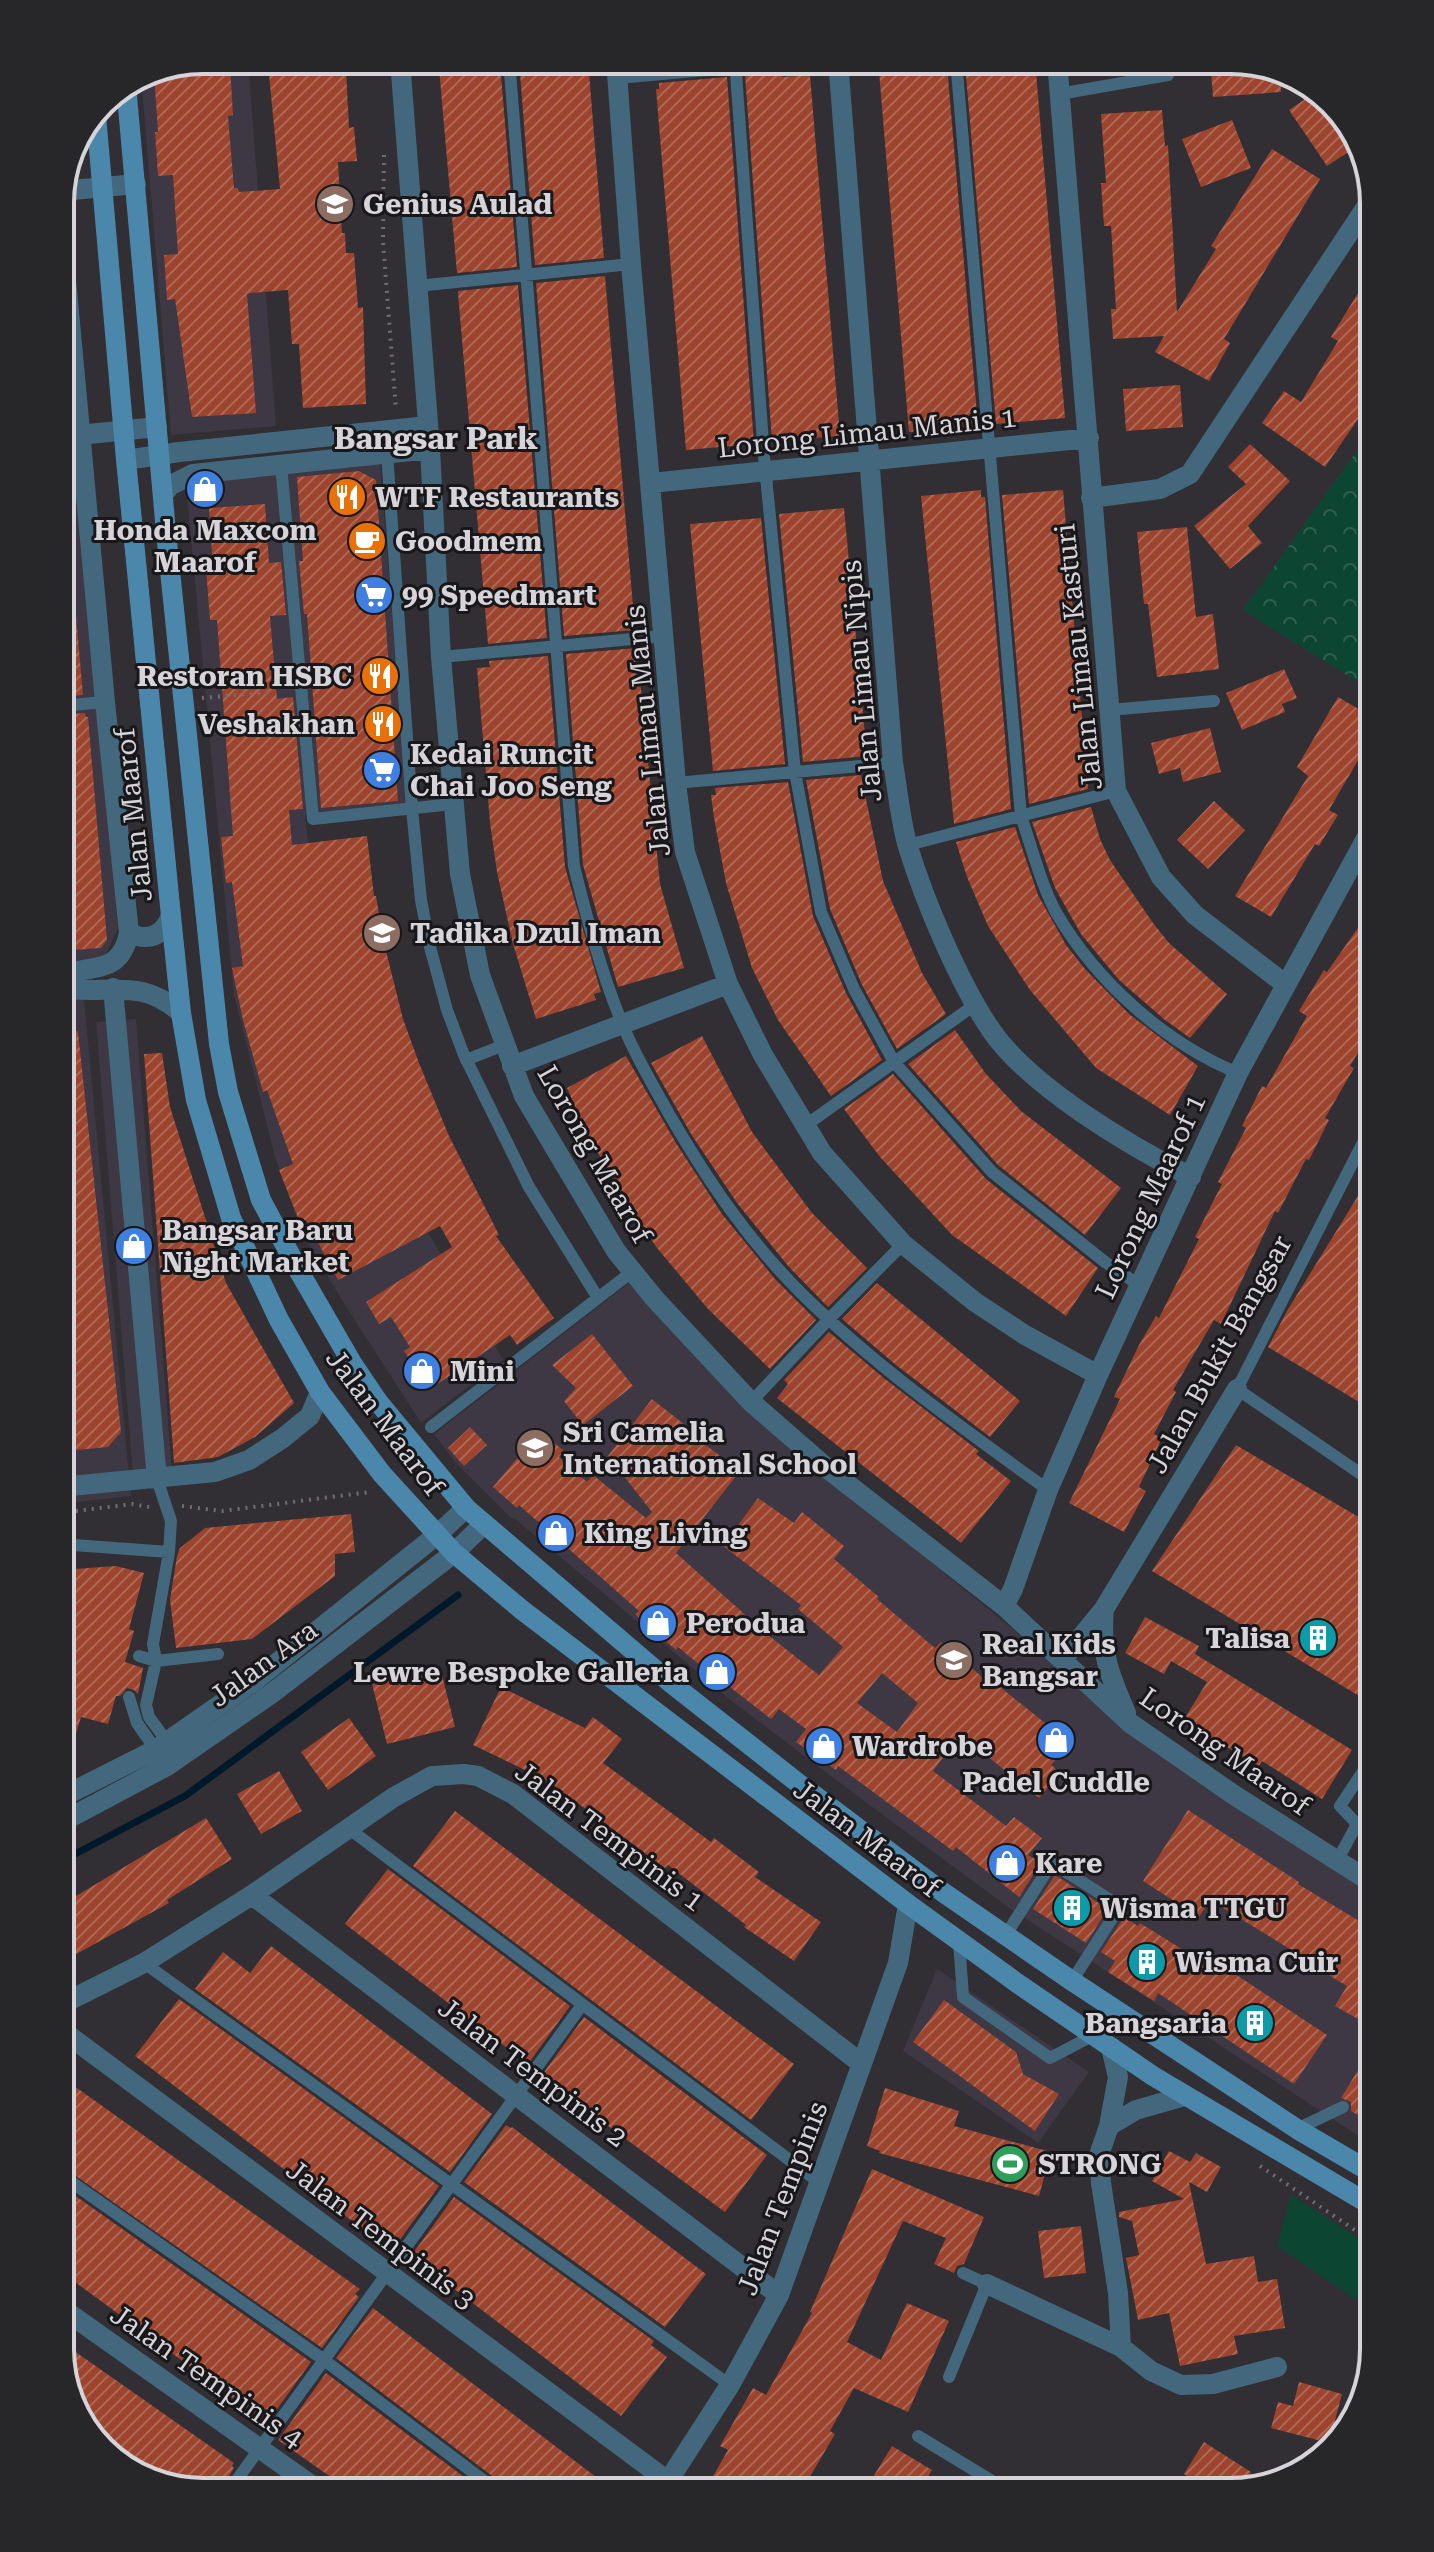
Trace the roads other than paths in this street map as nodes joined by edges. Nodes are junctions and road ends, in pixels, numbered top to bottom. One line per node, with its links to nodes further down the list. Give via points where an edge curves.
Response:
1 (401, 74): 19 (street, Lorong Maarof)
2 (510, 74): 18 (lane)
3 (617, 74): 17 (street, Jalan Limau Manis)
4 (737, 74): 33 (lane)
5 (839, 74): 30 (street, Jalan Limau Nipis)
6 (957, 74): 25 (lane)
7 (1058, 74): 9 (street, Jalan Limau Kasturi)
8 (1168, 75): 9 (lane)
9 (1059, 94): 24 (street, Jalan Limau Kasturi)
10 (127, 99): 13 (main road, Jalan Maarof)
11 (97, 130): 14 (main road, Jalan Maarof)
12 (76, 179): 14 (street)
13 (136, 184): 14 (street); 21 (main road, Jalan Maarof)
14 (102, 188): 15 (street); 22 (main road, Jalan Maarof)
15 (75, 190)
16 (1360, 216): 36 (street, Jalan Limau Kasturi, via 1190,474 1160,489)
17 (631, 264): 18 (lane); 34 (street, Jalan Limau Manis)
18 (526, 275): 19 (lane); 38 (lane)
19 (417, 286): 20 (street, Lorong Maarof)
20 (428, 426): 26 (street, Lorong Maarof); 28 (street)
21 (157, 427): 22 (street); 28 (main road, Jalan Maarof)
22 (124, 431): 23 (street); 29 (main road, Jalan Maarof)
23 (74, 436)
24 (1089, 438): 25 (street, Lorong Limau Manis 1); 36 (street, Jalan Limau Kasturi)
25 (989, 448): 30 (street, Lorong Limau Manis 1); 50 (lane)
26 (430, 449): 27 (street); 39 (street, Lorong Maarof)
27 (387, 453): 31 (street); 49 (lane)
28 (159, 456): 29 (street); 35 (main road, Jalan Maarof)
29 (126, 460): 53 (main road, Jalan Maarof)
30 (870, 460): 33 (street, Lorong Limau Manis 1); 44 (street, Jalan Limau Nipis)
31 (281, 465): 35 (street, via 193,474); 49 (lane, via 313,819)
32 (74, 466): 41 (street, Jalan Maarof)
33 (766, 471): 34 (street, Lorong Limau Manis 1); 45 (lane)
34 (651, 483): 37 (street, Jalan Limau Manis)
35 (163, 494): 85 (main road, Jalan Maarof, via 213,999 228,1092 261,1200 300,1273 379,1403)
36 (1091, 498): 43 (street, Jalan Limau Kasturi)
37 (664, 636): 38 (lane); 46 (street, Jalan Limau Manis)
38 (558, 646): 39 (lane); 62 (lane, via 574,866)
39 (441, 657): 48 (street, Lorong Maarof)
40 (1214, 701): 43 (lane)
41 (105, 702): 42 (lane); 54 (street, Jalan Maarof)
42 (74, 705)
43 (1109, 710): 47 (street, Jalan Limau Kasturi)
44 (893, 763): 45 (lane); 51 (street, Jalan Limau Nipis)
45 (795, 772): 46 (lane); 65 (lane, via 821,912 854,989)
46 (676, 783): 56 (street, Jalan Limau Manis, via 685,852)
47 (1116, 791): 50 (lane); 57 (street, Jalan Limau Kasturi, via 1161,877 1195,915)
48 (452, 804): 49 (lane); 63 (street, Lorong Maarof, via 465,908)
49 (412, 809): 64 (lane, via 430,947)
50 (1021, 816): 51 (lane); 67 (lane, via 1056,912 1096,969 1156,1024 1209,1061)
51 (908, 845): 60 (street, Jalan Limau Nipis)
52 (1360, 849): 57 (street, Lorong Maarof 1)
53 (171, 916): 54 (street, via 159,934 139,938); 61 (main road, Jalan Maarof)
54 (129, 933): 55 (street, Jalan Maarof, via 118,960)
55 (74, 973)
56 (728, 984): 62 (street); 68 (street, Jalan Limau Manis)
57 (1285, 984): 67 (street, Lorong Maarof 1)
58 (74, 988): 59 (street)
59 (113, 988): 61 (street, via 160,997); 82 (street)
60 (976, 1004): 65 (lane); 70 (street, Jalan Limau Nipis, via 1017,1060 1072,1106)
61 (181, 1013): 78 (main road, Jalan Maarof, via 196,1100 231,1218)
62 (622, 1024): 66 (street); 75 (lane, via 725,1206)
63 (504, 1045): 64 (lane); 66 (street, Lorong Maarof)
64 (466, 1060): 74 (lane, via 529,1187)
65 (894, 1062): 68 (lane); 73 (lane, via 992,1172)
66 (512, 1066): 72 (street, Lorong Maarof, via 599,1224)
67 (1238, 1073): 70 (street, Lorong Maarof 1)
68 (806, 1125): 71 (street, Jalan Limau Manis, via 822,1153)
69 (1360, 1148): 77 (lane, Jalan Bukit Bangsar)
70 (1191, 1177): 73 (street, Lorong Maarof 1)
71 (903, 1244): 75 (lane); 76 (street, Jalan Limau Manis, via 975,1302)
72 (633, 1271): 74 (lane); 79 (street, Lorong Maarof)
73 (1139, 1285): 76 (street, Lorong Maarof 1)
74 (598, 1298): 80 (lane)
75 (829, 1319): 79 (lane); 84 (lane)
76 (1098, 1375): 84 (street, Lorong Maarof 1)
77 (1237, 1389): 81 (lane); 92 (street, Jalan Bukit Bangsar)
78 (320, 1392): 82 (street, via 310,1416 249,1460 215,1472); 87 (main road, Jalan Maarof, via 382,1474)
79 (751, 1402): 91 (street, Lorong Maarof)
80 (431, 1427)
81 (1360, 1473)
82 (157, 1479): 83 (street); 89 (lane, via 171,1521)
83 (74, 1486)
84 (1048, 1490): 91 (street, Lorong Maarof 1)
85 (466, 1508): 86 (main road, Jalan Maarof); 87 (street, Jalan Ara)
86 (484, 1524): 90 (street, Jalan Ara); 110 (main road, Jalan Maarof, via 738,1737)
87 (438, 1534): 90 (main road, Jalan Maarof); 99 (street, Jalan Ara)
88 (74, 1545): 89 (lane)
89 (169, 1552): 93 (lane)
90 (454, 1553): 99 (street, Jalan Ara, via 271,1694); 109 (main road, Jalan Maarof)
91 (1004, 1606): 95 (street, Lorong Maarof)
92 (1104, 1609): 95 (street, Jalan Bukit Bangsar); 98 (street, Jalan Bukit Bangsar, via 1103,1650)
93 (153, 1644): 96 (lane); 96 (lane, via 138,1661)
94 (218, 1654): 96 (lane)
95 (1063, 1659): 98 (street, Lorong Maarof)
96 (156, 1661): 99 (lane, via 146,1705)
97 (129, 1697): 99 (lane, via 137,1723)
98 (1130, 1723): 106 (street, Lorong Maarof)
99 (167, 1754): 101 (street, Jalan Ara); 102 (street, Jalan Ara)
100 (1360, 1776): 103 (lane, via 1340,1806)
101 (74, 1792)
102 (74, 1814)
103 (1357, 1824): 104 (lane); 106 (lane)
104 (1360, 1825)
105 (348, 1828): 108 (street, Jalan Tempinis 1); 115 (lane); 119 (street, Jalan Tempinis 1, via 432,1776 464,1774 496,1784)
106 (1337, 1861): 107 (street, Lorong Maarof)
107 (1360, 1875)
108 (252, 1895): 112 (street, Jalan Tempinis 1); 120 (street, Jalan Tempinis 2)
109 (908, 1904): 111 (main road, Jalan Maarof); 119 (street, Jalan Tempinis, via 898,1963)
110 (1005, 1936): 113 (main road, Jalan Maarof); 113 (lane, via 1052,1863 1120,1906)
111 (959, 1941): 116 (main road, Jalan Maarof); 116 (lane, via 963,1997 1050,2058)
112 (144, 1963): 114 (street, Jalan Tempinis 1); 128 (lane)
113 (1072, 1981): 124 (main road, Jalan Maarof)
114 (74, 1998)
115 (582, 2005): 120 (lane); 126 (lane)
116 (1094, 2035): 118 (main road, Jalan Maarof)
117 (74, 2039): 130 (street, Jalan Tempinis 3)
118 (1111, 2047): 121 (main road, Jalan Maarof); 123 (street, via 1118,2077)
119 (862, 2064): 126 (street, Jalan Tempinis)
120 (516, 2095): 128 (lane); 133 (street, Jalan Tempinis 2)
121 (1185, 2096): 123 (street, via 1136,2110); 129 (main road, Jalan Maarof)
122 (1343, 2107): 124 (lane)
123 (1109, 2126): 135 (street, via 1099,2155)
124 (1297, 2129): 125 (main road, Jalan Maarof)
125 (1360, 2166)
126 (820, 2183): 133 (street, Jalan Tempinis)
127 (74, 2184): 136 (lane)
128 (450, 2184): 130 (lane); 139 (lane)
129 (1360, 2199)
130 (387, 2273): 136 (lane); 145 (street, Jalan Tempinis 3)
131 (963, 2273): 132 (lane)
132 (987, 2284): 135 (street); 138 (lane)
133 (779, 2295): 139 (street, Jalan Tempinis)
134 (74, 2317): 141 (street, Jalan Tempinis 4)
135 (1121, 2347): 137 (street, via 1151,2371 1181,2385 1213,2384)
136 (324, 2360): 141 (lane); 144 (lane)
137 (1277, 2367)
138 (949, 2377)
139 (730, 2385): 146 (street, Jalan Tempinis)
140 (918, 2436): 147 (lane)
141 (259, 2448): 142 (lane); 143 (street, Jalan Tempinis 4)
142 (238, 2478)
143 (301, 2478)
144 (480, 2478)
145 (653, 2478)
146 (671, 2478)
147 (987, 2478)

